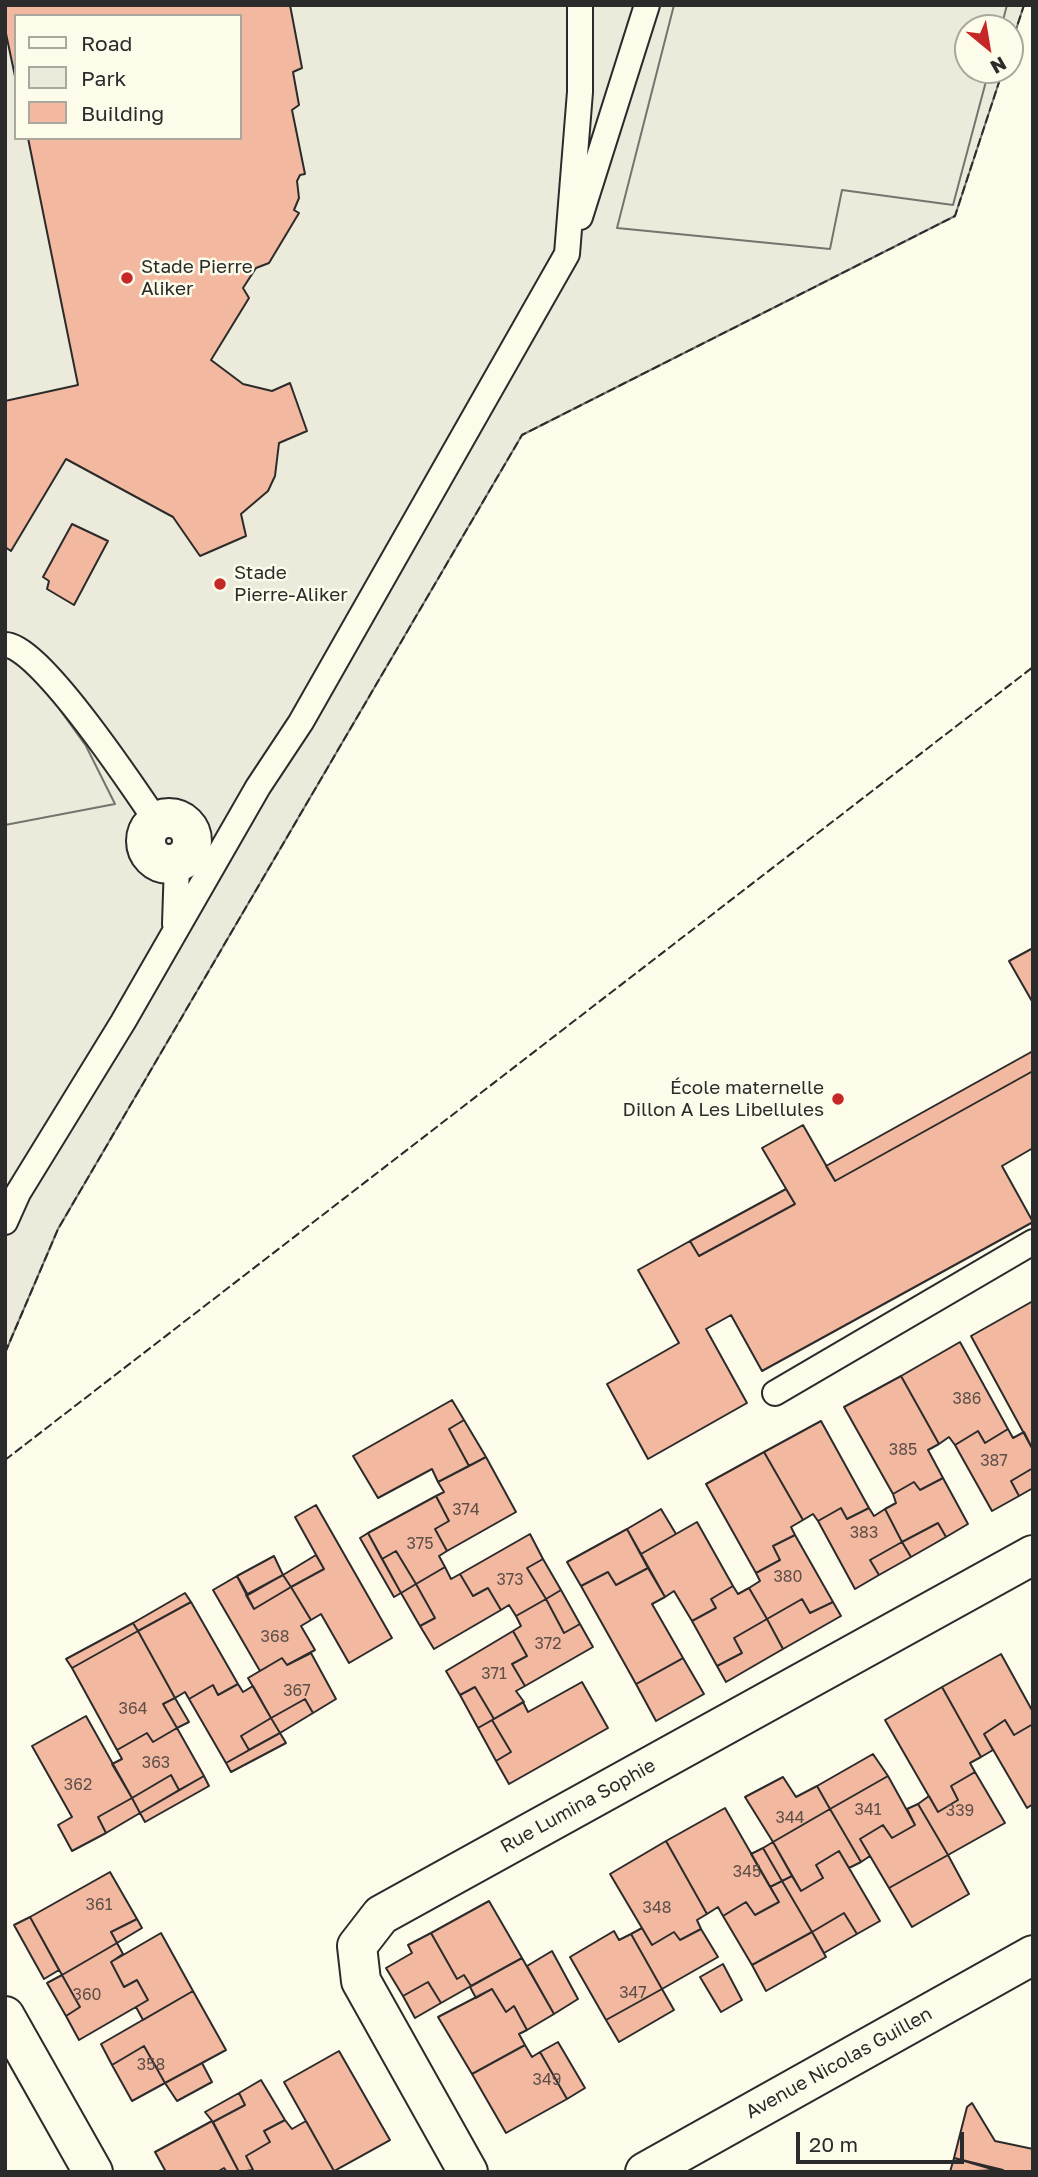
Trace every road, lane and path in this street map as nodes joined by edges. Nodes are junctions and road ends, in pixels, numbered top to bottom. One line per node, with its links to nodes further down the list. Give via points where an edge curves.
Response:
1 (580, 5): 3 (lane, via 580,92)
2 (647, 5): 3 (lane)
3 (567, 254): 7 (lane, via 300,722)
4 (5, 645): 5 (lane, via 12,644 36,661 109,751)
5 (157, 822): 6 (street, via 180,820 191,832 189,855)
6 (177, 864): 7 (lane)
7 (175, 928): 8 (lane)
8 (5, 1222)
9 (1033, 1242): 10 (lane)
10 (775, 1393)
11 (1033, 1555): 15 (street, Rue Lumina Sophie, via 381,1915 357,1946 360,1981)
12 (1033, 1955): 16 (street, Avenue Nicolas Guillen)
13 (5, 2016): 14 (street)
14 (93, 2172)
15 (468, 2172)
16 (645, 2172)

